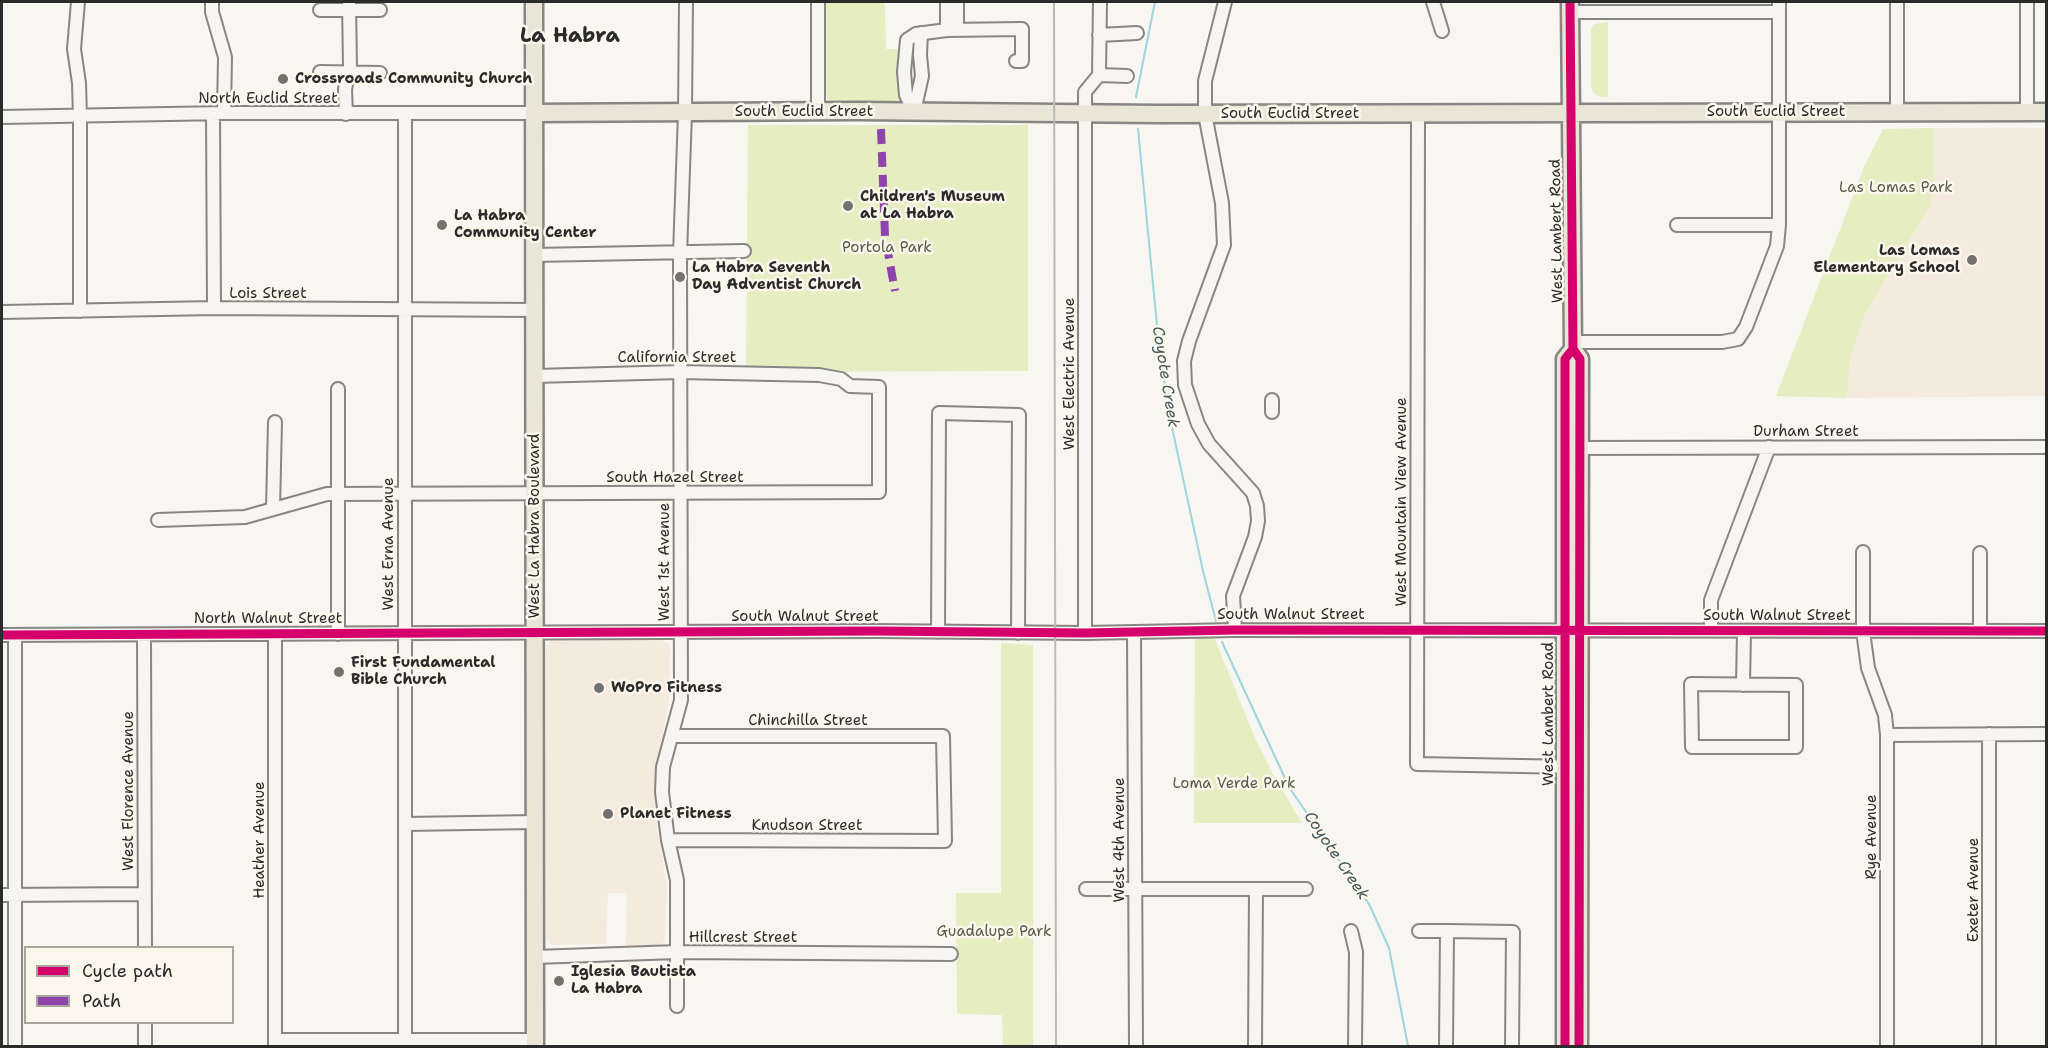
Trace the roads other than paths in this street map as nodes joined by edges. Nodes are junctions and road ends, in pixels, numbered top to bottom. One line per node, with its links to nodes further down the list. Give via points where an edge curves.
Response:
1 (78, 2): 46 (street, via 74,50 80,83)
2 (212, 2): 36 (street, via 225,57)
3 (534, 2): 37 (main road, West La Habra Boulevard)
4 (686, 2): 38 (street, West 1st Avenue)
5 (818, 2): 30 (street)
6 (947, 2): 19 (street)
7 (957, 2): 19 (street)
8 (1100, 2): 23 (street)
9 (1225, 2): 43 (street, via 1205,81)
10 (1433, 2): 20 (street)
11 (1897, 2): 33 (street)
12 (2027, 2): 34 (street)
13 (349, 6): 17 (street); 18 (street); 26 (street)
14 (1570, 7): 15 (street); 39 (main road, West Lambert Road)
15 (1676, 7): 16 (street)
16 (1779, 7): 32 (street)
17 (320, 10)
18 (380, 10)
19 (952, 30): 21 (street); 24 (street, via 1022,29 1022,61)
20 (1442, 31)
21 (921, 33): 31 (street, via 922,76); 31 (street, via 907,40 906,47 906,95)
22 (1137, 33): 23 (street)
23 (1099, 35): 28 (street)
24 (1016, 61)
25 (320, 72): 26 (street)
26 (349, 72): 27 (street); 40 (street)
27 (380, 73)
28 (1099, 75): 29 (street); 42 (street, West Electric Avenue, via 1085,92)
29 (1127, 76)
30 (818, 112): 31 (main road, South Euclid Street); 38 (main road, South Euclid Street)
31 (914, 112): 42 (main road, South Euclid Street)
32 (1779, 112): 33 (main road, South Euclid Street); 39 (main road, South Euclid Street); 48 (street)
33 (1897, 112): 34 (main road, South Euclid Street)
34 (2027, 112): 35 (main road, South Euclid Street)
35 (2046, 112)
36 (218, 113): 40 (street, North Euclid Street); 46 (street, North Euclid Street); 52 (street)
37 (534, 113): 38 (main road, South Euclid Street); 41 (street, North Euclid Street); 51 (main road, West La Habra Boulevard)
38 (685, 113): 50 (street, West 1st Avenue)
39 (1571, 113): 44 (main road, South Euclid Street); 57 (main road, West Lambert Road)
40 (346, 114): 41 (street, North Euclid Street)
41 (405, 114): 53 (street, West Erna Avenue)
42 (1084, 114): 43 (main road, South Euclid Street); 88 (street, West Electric Avenue)
43 (1205, 114): 44 (main road, South Euclid Street); 74 (street, via 1222,203 1224,244 1189,341 1184,361 1185,385 1209,444 1253,493 1257,506 1255,537 1233,596)
44 (1419, 114): 76 (street, West Mountain View Avenue)
45 (2, 117): 46 (street, North Euclid Street)
46 (80, 117): 55 (street)
47 (1677, 225): 48 (street)
48 (1779, 225): 57 (street, via 1777,246 1738,339)
49 (744, 251): 50 (street)
50 (680, 254): 51 (street); 58 (street, West 1st Avenue)
51 (534, 255): 54 (main road, West La Habra Boulevard)
52 (214, 309): 53 (street, Lois Street); 55 (street, Lois Street)
53 (404, 309): 54 (street, Lois Street); 69 (street, West Erna Avenue)
54 (535, 310): 59 (main road, West La Habra Boulevard)
55 (80, 311): 56 (street, Lois Street)
56 (2, 312)
57 (1573, 345): 64 (main road, West Lambert Road, via 1565,359)
58 (680, 372): 59 (street, California Street); 66 (street, West 1st Avenue); 67 (street, California Street, via 819,375 841,379 850,386 879,387 879,492)
59 (535, 376): 65 (main road, West La Habra Boulevard)
60 (338, 389): 68 (street)
61 (275, 422): 70 (street)
62 (1769, 447): 63 (street, Durham Street); 64 (street, Durham Street); 75 (street, via 1711,600)
63 (2046, 447)
64 (1572, 448): 77 (main road, West Lambert Road)
65 (535, 493): 66 (street, South Hazel Street); 69 (street, South Hazel Street); 85 (main road, West La Habra Boulevard)
66 (680, 493): 67 (street, South Hazel Street); 86 (street, West 1st Avenue)
67 (816, 493)
68 (338, 494): 69 (street, South Hazel Street); 70 (street, South Hazel Street); 90 (street)
69 (404, 495): 84 (street, West Erna Avenue)
70 (273, 509): 71 (street, South Hazel Street, via 244,517)
71 (158, 520)
72 (1863, 552): 79 (street, Rye Avenue)
73 (1980, 553): 83 (street)
74 (1235, 630): 76 (street, South Walnut Street); 82 (street, South Walnut Street)
75 (1711, 630): 77 (street, South Walnut Street); 78 (street, South Walnut Street)
76 (1416, 631): 77 (street, South Walnut Street); 99 (street, West Mountain View Avenue, via 1418,764)
77 (1572, 631): 99 (main road, West Lambert Road)
78 (1744, 631): 79 (street, South Walnut Street); 94 (street)
79 (1863, 631): 83 (street, South Walnut Street); 97 (street, Rye Avenue, via 1868,668 1885,716)
80 (2046, 631): 83 (street, South Walnut Street)
81 (938, 632): 86 (street, South Walnut Street); 87 (street, South Walnut Street); 87 (street, via 939,413 1019,415)
82 (1134, 632): 88 (street, South Walnut Street); 105 (street, West 4th Avenue)
83 (1980, 632)
84 (405, 633): 85 (street, North Walnut Street); 90 (street, North Walnut Street); 101 (street, West Erna Avenue)
85 (535, 633): 86 (street, South Walnut Street); 100 (main road, West La Habra Boulevard)
86 (680, 633): 98 (street, West 1st Avenue, via 681,700)
87 (1018, 633): 88 (street, South Walnut Street)
88 (1085, 633)
89 (274, 634): 90 (street, North Walnut Street); 93 (street, North Walnut Street); 120 (street, Heather Avenue)
90 (338, 634)
91 (2, 635): 92 (street, North Walnut Street)
92 (15, 635): 93 (street, North Walnut Street); 110 (street)
93 (144, 635): 108 (street, West Florence Avenue)
94 (1743, 685): 94 (street, via 1691,684 1692,747 1796,747 1796,685)
95 (1989, 734): 96 (street); 97 (street); 133 (street, Exeter Avenue)
96 (2046, 734)
97 (1887, 735): 132 (street, Rye Avenue)
98 (673, 736): 102 (street, West 1st Avenue, via 662,783); 103 (street, Chinchilla Street, via 943,736)
99 (1572, 767): 130 (main road, West Lambert Road); 131 (main road, West Lambert Road)
100 (535, 822): 101 (street); 117 (main road, West La Habra Boulevard)
101 (405, 824): 121 (street, West Erna Avenue)
102 (668, 840): 103 (street, Knudson Street); 115 (street, West 1st Avenue, via 677,879)
103 (945, 841)
104 (1086, 889): 105 (street)
105 (1136, 889): 106 (street); 125 (street, West 4th Avenue)
106 (1256, 889): 107 (street); 126 (street)
107 (1306, 889)
108 (144, 894): 110 (street); 114 (street, West Florence Avenue)
109 (2, 895): 110 (street)
110 (15, 895): 123 (street)
111 (1351, 931): 127 (street, via 1356,952)
112 (1419, 931): 113 (street)
113 (1447, 931): 128 (street); 129 (street, via 1513,932)
114 (145, 946)
115 (677, 952): 116 (street, Hillcrest Street); 117 (street, Hillcrest Street); 118 (street, West 1st Avenue)
116 (951, 954)
117 (535, 957): 122 (main road, West La Habra Boulevard)
118 (677, 1006)
119 (145, 1024): 124 (street)
120 (275, 1043): 121 (street)
121 (405, 1043): 122 (street)
122 (535, 1043)
123 (15, 1047)
124 (145, 1047)
125 (1136, 1047)
126 (1255, 1047)
127 (1355, 1047)
128 (1446, 1047)
129 (1512, 1047)
130 (1565, 1047)
131 (1579, 1047)
132 (1887, 1047)
133 (1989, 1047)

